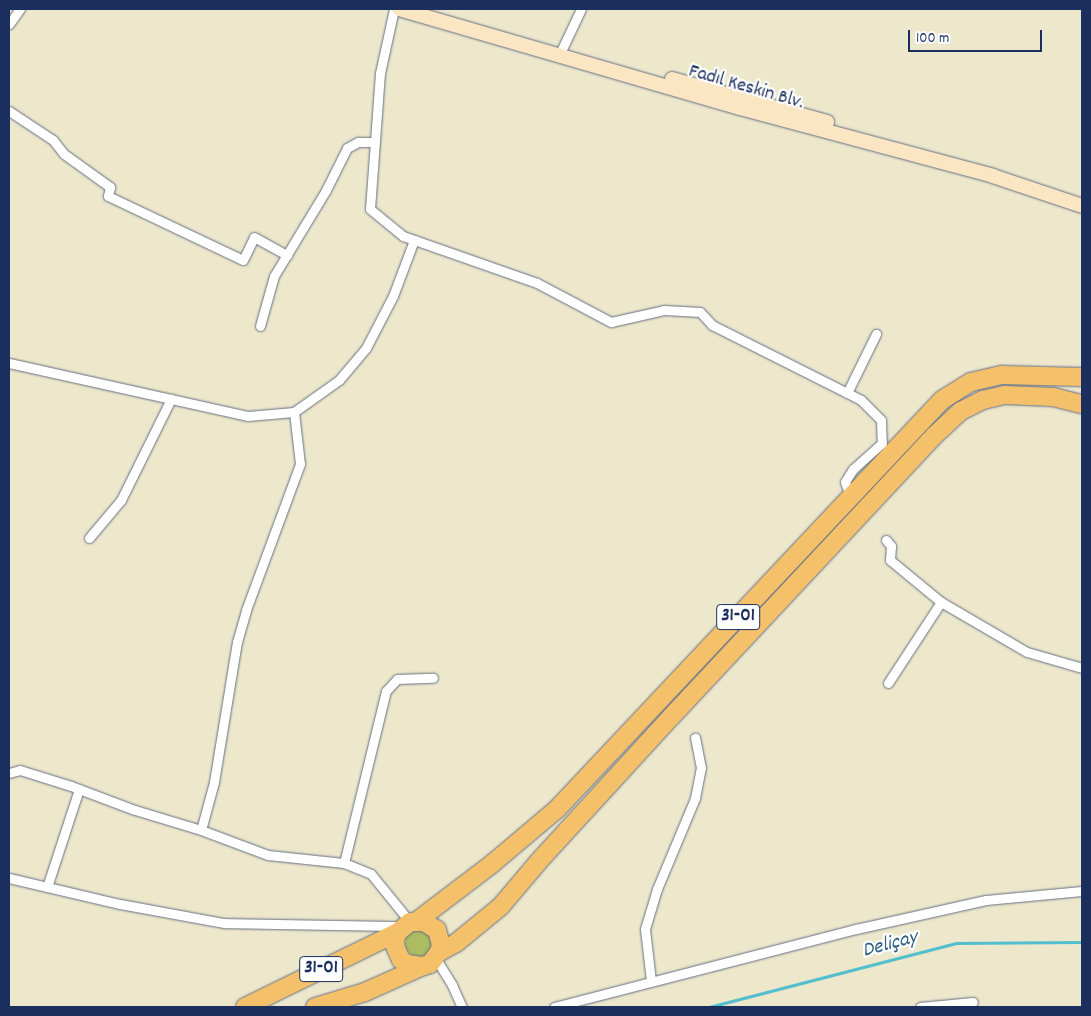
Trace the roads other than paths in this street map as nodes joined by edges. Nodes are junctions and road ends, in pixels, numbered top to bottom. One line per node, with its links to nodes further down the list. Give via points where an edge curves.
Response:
1 (20, 9): 6 (street)
2 (394, 9): 9 (street, via 380,73)
3 (399, 9): 11 (street, Fadıl Keskin Blv., via 740,108 994,176)
4 (431, 9): 7 (street, Fadıl Keskin Blv.)
5 (581, 9): 7 (street)
6 (9, 24)
7 (562, 49): 10 (street, Fadıl Keskin Blv., via 758,101)
8 (9, 111): 13 (street, via 53,140 64,154 110,187 108,196 243,260 254,237)
9 (374, 142): 12 (street, via 370,209 403,236); 13 (street, via 358,142 347,148)
10 (1082, 197)
11 (1082, 206)
12 (414, 240): 18 (street, via 538,283 611,322 664,310 700,312 712,325); 21 (street, via 393,296 366,348 339,380)
13 (287, 255): 14 (street, via 274,276)
14 (260, 326)
15 (876, 334): 18 (street)
16 (9, 363): 19 (street)
17 (1082, 377): 22 (highway, 31-01, via 1002,375 971,382 942,400)
18 (847, 393): 22 (street, via 861,400 881,420 882,435 882,443 853,469 845,482)
19 (170, 399): 21 (street, via 248,416); 23 (street, via 121,500)
20 (1082, 404): 38 (highway, 31-01, via 1053,397 1005,395 982,400 961,410 671,717 539,860 501,906)
21 (294, 412): 32 (street, via 300,464 237,642 214,782)
22 (850, 496): 37 (highway, 31-01, via 557,809 493,863)
23 (89, 538)
24 (886, 540): 25 (street, via 891,546 890,560)
25 (942, 602): 26 (street, via 1028,652); 28 (street)
26 (1082, 668)
27 (433, 678): 33 (street, via 397,678 386,691)
28 (888, 683)
29 (695, 738): 39 (street, via 701,768 695,798 657,889 645,929)
30 (9, 773): 31 (street, via 20,770)
31 (79, 789): 32 (street); 35 (street)
32 (201, 830): 33 (street, via 268,855)
33 (344, 863): 37 (street, via 371,874)
34 (9, 878): 35 (street)
35 (47, 887): 37 (street, via 224,923)
36 (1082, 891): 39 (street, via 986,900)
37 (407, 925): 38 (highway, via 431,925 437,930 441,945); 38 (highway, via 395,946 402,960 415,967); 41 (highway, 31-01)
38 (432, 959): 42 (highway, 31-01, via 365,992); 43 (street, via 452,985)
39 (651, 981): 44 (street)
40 (974, 1002): 45 (street)
41 (245, 1007)
42 (315, 1007)
43 (462, 1007)
44 (554, 1007)
45 (920, 1007)

